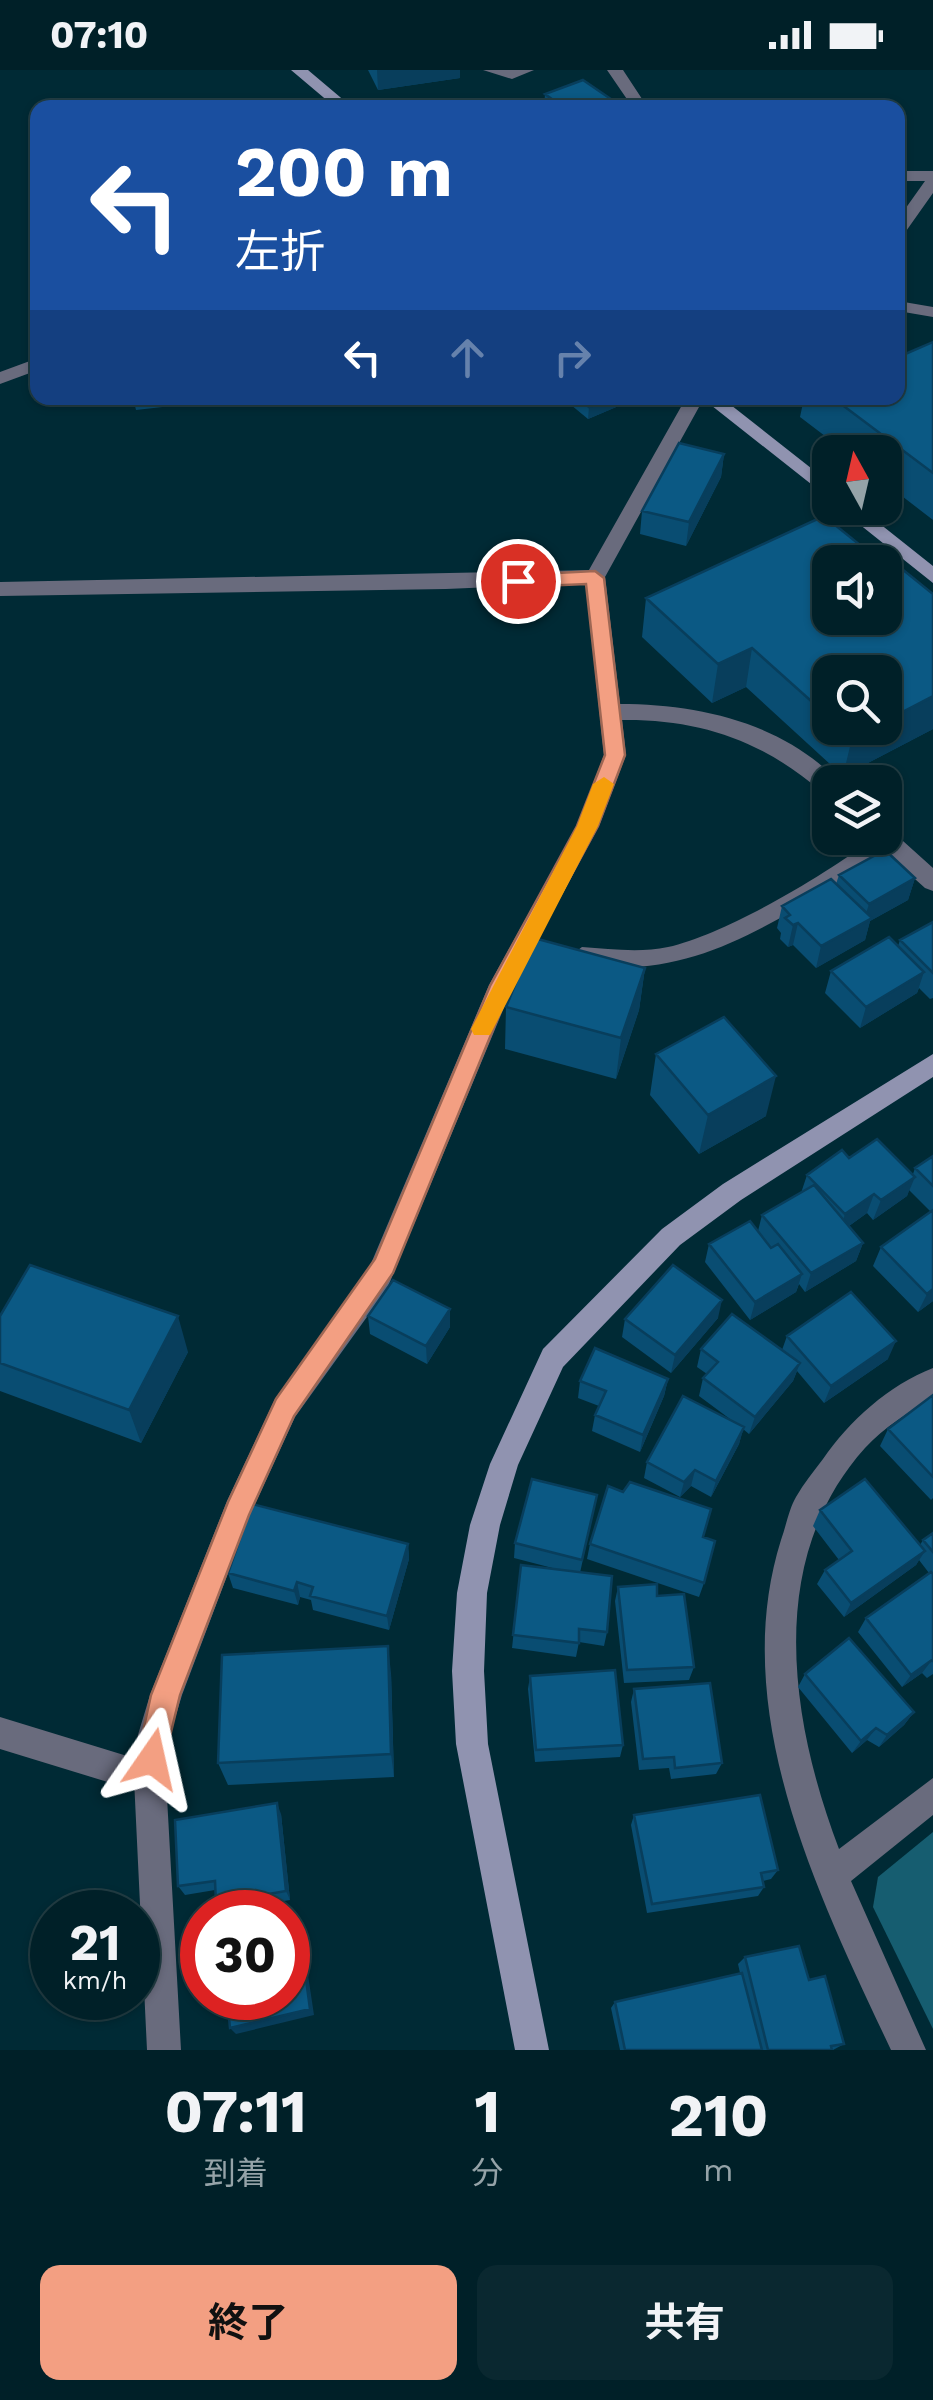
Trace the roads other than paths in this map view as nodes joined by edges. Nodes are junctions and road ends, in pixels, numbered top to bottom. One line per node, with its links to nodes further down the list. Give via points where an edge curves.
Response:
1 (299, 70): 5 (street)
2 (491, 70): 3 (street)
3 (526, 70)
4 (615, 70): 6 (street)
5 (336, 100)
6 (636, 100)
7 (905, 176): 8 (street)
8 (933, 178): 9 (street)
9 (905, 220)
10 (905, 307): 11 (street)
11 (933, 312)
12 (30, 366): 13 (street)
13 (0, 379)
14 (690, 405): 19 (street)
15 (721, 405): 16 (street)
16 (812, 479)
17 (869, 525): 18 (street)
18 (933, 576)
19 (595, 578): 20 (street); 21 (street)
20 (0, 589)
21 (612, 712): 22 (street, via 674,712 734,725 772,741); 26 (street, via 615,755 588,826)
22 (812, 772)
23 (902, 854): 25 (street)
24 (859, 855): 26 (street, via 719,938 668,956 616,960)
25 (933, 882)
26 (526, 942): 30 (street, via 494,1001 385,1265 285,1408 237,1511 166,1695)
27 (933, 1064): 34 (street, via 671,1237 553,1358 522,1421 484,1525 468,1671 472,1744)
28 (933, 1382): 32 (street, via 854,1438 820,1483 798,1526 783,1587 777,1667)
29 (0, 1733): 30 (street)
30 (150, 1779): 33 (street)
31 (933, 1794): 32 (street)
32 (832, 1875): 35 (street)
33 (164, 2050)
34 (532, 2050)
35 (909, 2050)

